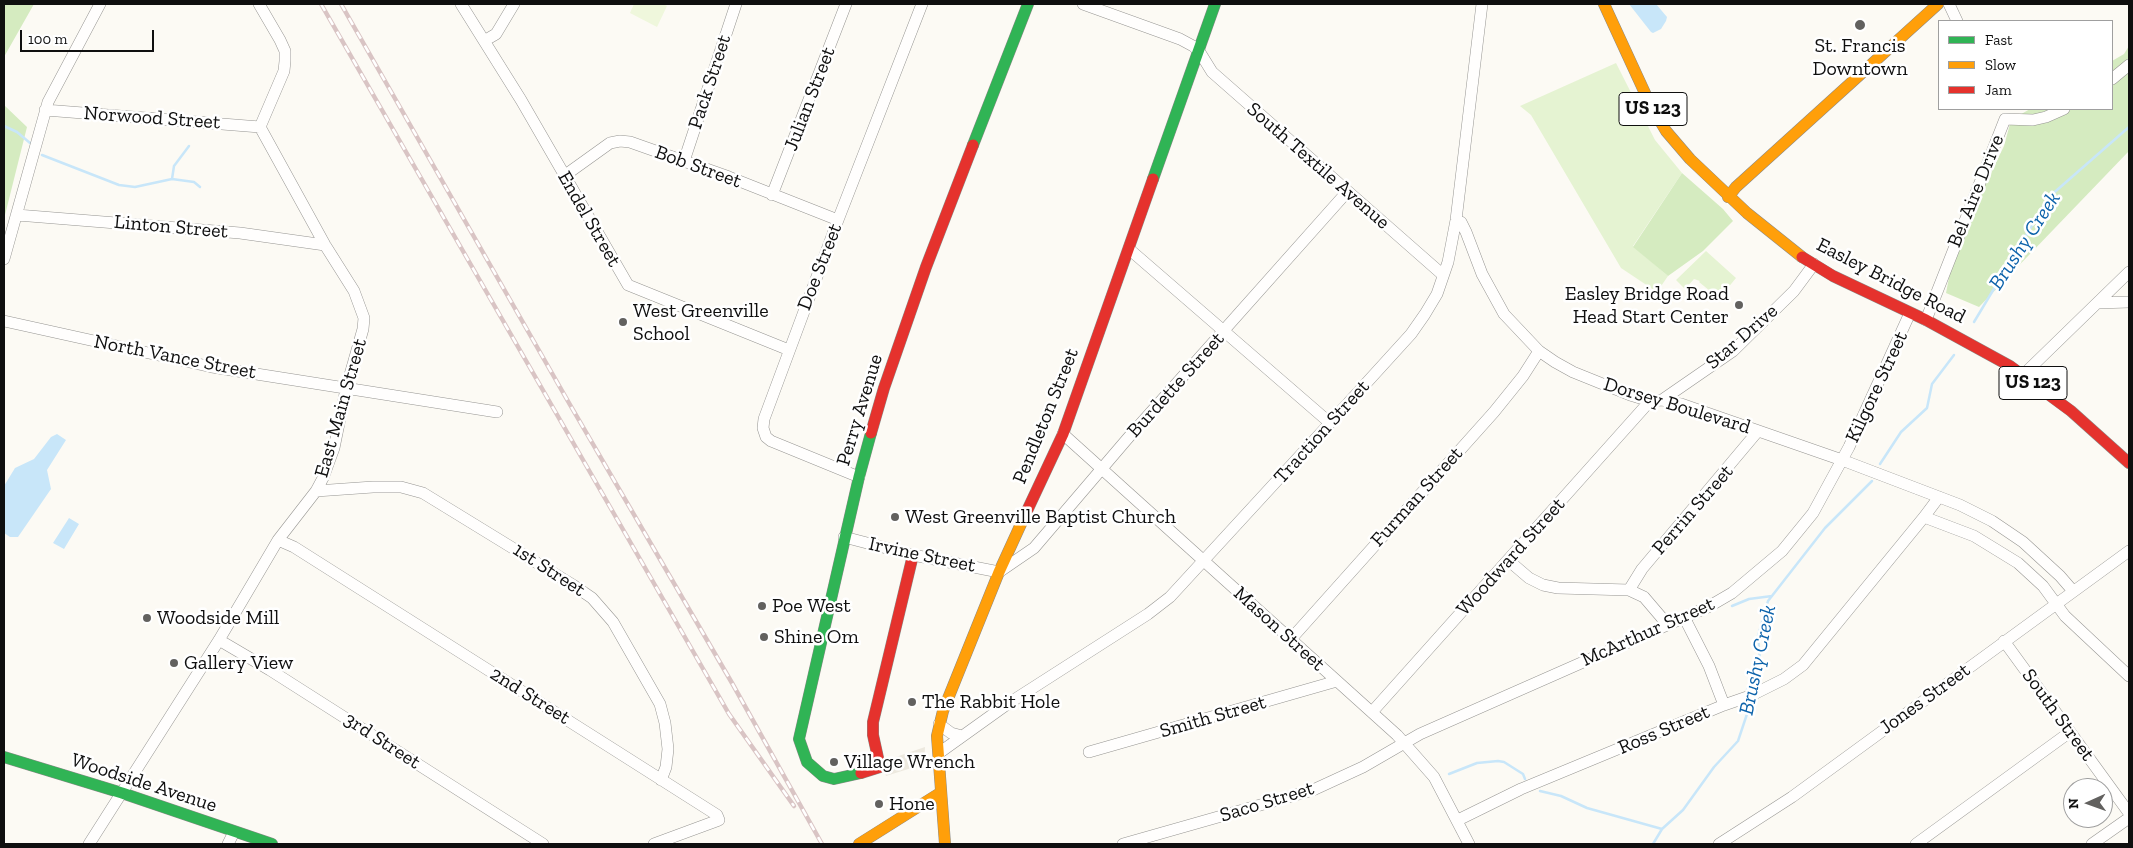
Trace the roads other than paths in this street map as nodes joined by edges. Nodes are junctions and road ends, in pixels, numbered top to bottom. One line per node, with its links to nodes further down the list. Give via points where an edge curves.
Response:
1 (100, 4): 20 (street)
2 (260, 4): 23 (street, via 285,51 285,61 284,72)
3 (461, 4): 16 (street, Endel Street)
4 (514, 4): 16 (street, via 496,34)
5 (736, 4): 24 (street, Pack Street)
6 (846, 4): 27 (street, Julian Street)
7 (922, 4): 30 (street, Doe Street)
8 (1028, 4): 57 (main road, Perry Avenue, via 926,267 884,388)
9 (1083, 4): 17 (street, via 1180,39)
10 (1215, 4): 17 (main road, Pendleton Street)
11 (1482, 4): 31 (street, Traction Street)
12 (1604, 4): 28 (main road, Easley Bridge Road / US 123, via 1650,104 1666,131)
13 (1938, 4): 28 (main road)
14 (1950, 4): 15 (street)
15 (1957, 20)
16 (484, 41): 25 (street, Endel Street)
17 (1199, 52): 26 (street, South Textile Avenue, via 1212,72); 33 (main road, Pendleton Street)
18 (2129, 65): 19 (street)
19 (2113, 79)
20 (45, 110): 23 (street, Norwood Street); 29 (street)
21 (2062, 110): 22 (street, Bel Aire Drive, via 2033,120)
22 (2004, 114): 41 (street, Bel Aire Drive)
23 (260, 127): 32 (street, East Main Street)
24 (684, 161): 25 (street, Bob Street, via 620,141 600,149); 27 (street, Bob Street)
25 (564, 176): 44 (street, Endel Street, via 628,285)
26 (1347, 192): 37 (street, South Textile Avenue); 43 (street, Burdette Street)
27 (772, 195): 30 (street, Bob Street)
28 (1728, 197): 35 (main road, Easley Bridge Road / US 123)
29 (17, 215): 32 (street, Linton Street, via 240,232); 34 (street)
30 (838, 220): 44 (street, Doe Street)
31 (1456, 220): 37 (street, Traction Street); 45 (street, Dorsey Boulevard, via 1461,222 1466,232 1495,300)
32 (325, 245): 47 (street, East Main Street, via 354,291 364,318)
33 (1129, 249): 43 (street); 53 (main road, Pendleton Street)
34 (4, 259)
35 (1814, 264): 40 (main road, Easley Bridge Road / US 123); 48 (street, Star Drive, via 1794,291 1733,351)
36 (2129, 272): 39 (street)
37 (1443, 275): 51 (street, Traction Street, via 1436,294 1411,334)
38 (2129, 302): 39 (street)
39 (2097, 303): 46 (street)
40 (1910, 313): 41 (main road, Easley Bridge Road / US 123); 54 (street, Kilgore Street)
41 (1926, 320): 46 (main road, Easley Bridge Road / US 123)
42 (4, 321): 47 (street, North Vance Street, via 212,367)
43 (1224, 331): 51 (street); 56 (street, Burdette Street)
44 (789, 350): 57 (street, Doe Street, via 764,418 766,437)
45 (1539, 351): 49 (street, Dorsey Boulevard, via 1573,372); 73 (street, Furman Street, via 1494,412)
46 (2023, 375): 55 (main road, Easley Bridge Road / US 123, via 2071,411)
47 (346, 389): 50 (street, North Vance Street); 58 (street, East Main Street, via 328,470)
48 (1662, 400): 49 (street, Dorsey Boulevard); 52 (street, Dorsey Boulevard)
49 (1650, 401): 65 (street, Woodward Street)
50 (496, 412)
51 (1330, 423): 66 (street, Traction Street)
52 (1758, 431): 54 (street, Dorsey Boulevard); 68 (street, Perrin Street, via 1642,569)
53 (1062, 434): 56 (street, Mason Street); 67 (main road, Pendleton Street)
54 (1842, 460): 59 (street, Dorsey Boulevard); 71 (street, McArthur Street, via 1813,513 1782,552 1732,593)
55 (2129, 462)
56 (1103, 469): 66 (street, Mason Street); 67 (street, Burdette Street, via 1034,548)
57 (859, 476): 61 (main road, Perry Avenue)
58 (316, 491): 62 (street, East Main Street); 87 (street, 1st Street, via 401,487 423,493 592,598 613,622 660,704 668,749)
59 (1939, 497): 60 (street); 69 (street, Dorsey Boulevard, via 1976,512 2008,531)
60 (1924, 516): 70 (street, via 1974,536 2006,554 2032,574); 78 (street, Ross Street, via 1802,665 1784,680)
61 (844, 537): 64 (street, Irvine Street); 64 (main road, Perry Avenue, via 799,739 807,762 822,776 834,780 880,767 873,722)
62 (278, 540): 74 (street, East Main Street); 87 (street, 2nd Street, via 325,566)
63 (2129, 551): 69 (street, Jones Street)
64 (913, 554): 67 (street, Irvine Street)
65 (1508, 560): 68 (street, via 1543,585); 79 (street, Woodward Street)
66 (1204, 562): 73 (street, Mason Street); 82 (street, Traction Street, via 1170,597 1148,614)
67 (999, 572): 80 (main road, Pendleton Street)
68 (1629, 590): 72 (street, via 1644,597)
69 (2073, 591): 70 (street, Jones Street)
70 (2055, 603): 75 (street, Jones Street); 76 (street)
71 (1684, 617): 72 (street, McArthur Street); 78 (street)
72 (1667, 624): 83 (street, McArthur Street)
73 (1290, 639): 77 (street, Mason Street)
74 (219, 640): 88 (street, East Main Street); 97 (street, 3rd Street)
75 (2004, 641): 81 (street, South Street); 103 (street, Jones Street, via 1792,797)
76 (2129, 676)
77 (1337, 681): 79 (street, Mason Street); 84 (street, Smith Street)
78 (1724, 704): 92 (street, Ross Street, via 1521,789)
79 (1372, 712): 83 (street, Mason Street)
80 (939, 724): 82 (street, via 950,733); 85 (main road, Pendleton Street)
81 (2070, 732): 90 (street, South Street); 104 (street)
82 (962, 736): 85 (street, Traction Street)
83 (1404, 742): 92 (street, Mason Street, via 1434,777); 101 (street, Saco Street, via 1363,767 1313,790)
84 (1089, 752)
85 (939, 753): 89 (main road, Pendleton Street)
86 (4, 759): 88 (main road, Woodside Avenue)
87 (661, 780): 98 (street, 2nd Street, via 717,815 719,820)
88 (122, 793): 93 (main road, Woodside Avenue); 94 (street, East Main Street)
89 (940, 793): 99 (main road); 100 (main road, Pendleton Street)
90 (2129, 813)
91 (2129, 818): 105 (street)
92 (1458, 820): 102 (street, Mason Street)
93 (234, 832): 95 (street); 96 (main road, Woodside Avenue)
94 (89, 844)
95 (228, 844)
96 (272, 844)
97 (543, 844)
98 (654, 844)
99 (859, 844)
100 (945, 844)
101 (1123, 844)
102 (1469, 844)
103 (1720, 844)
104 (1916, 844)
105 (2092, 844)

